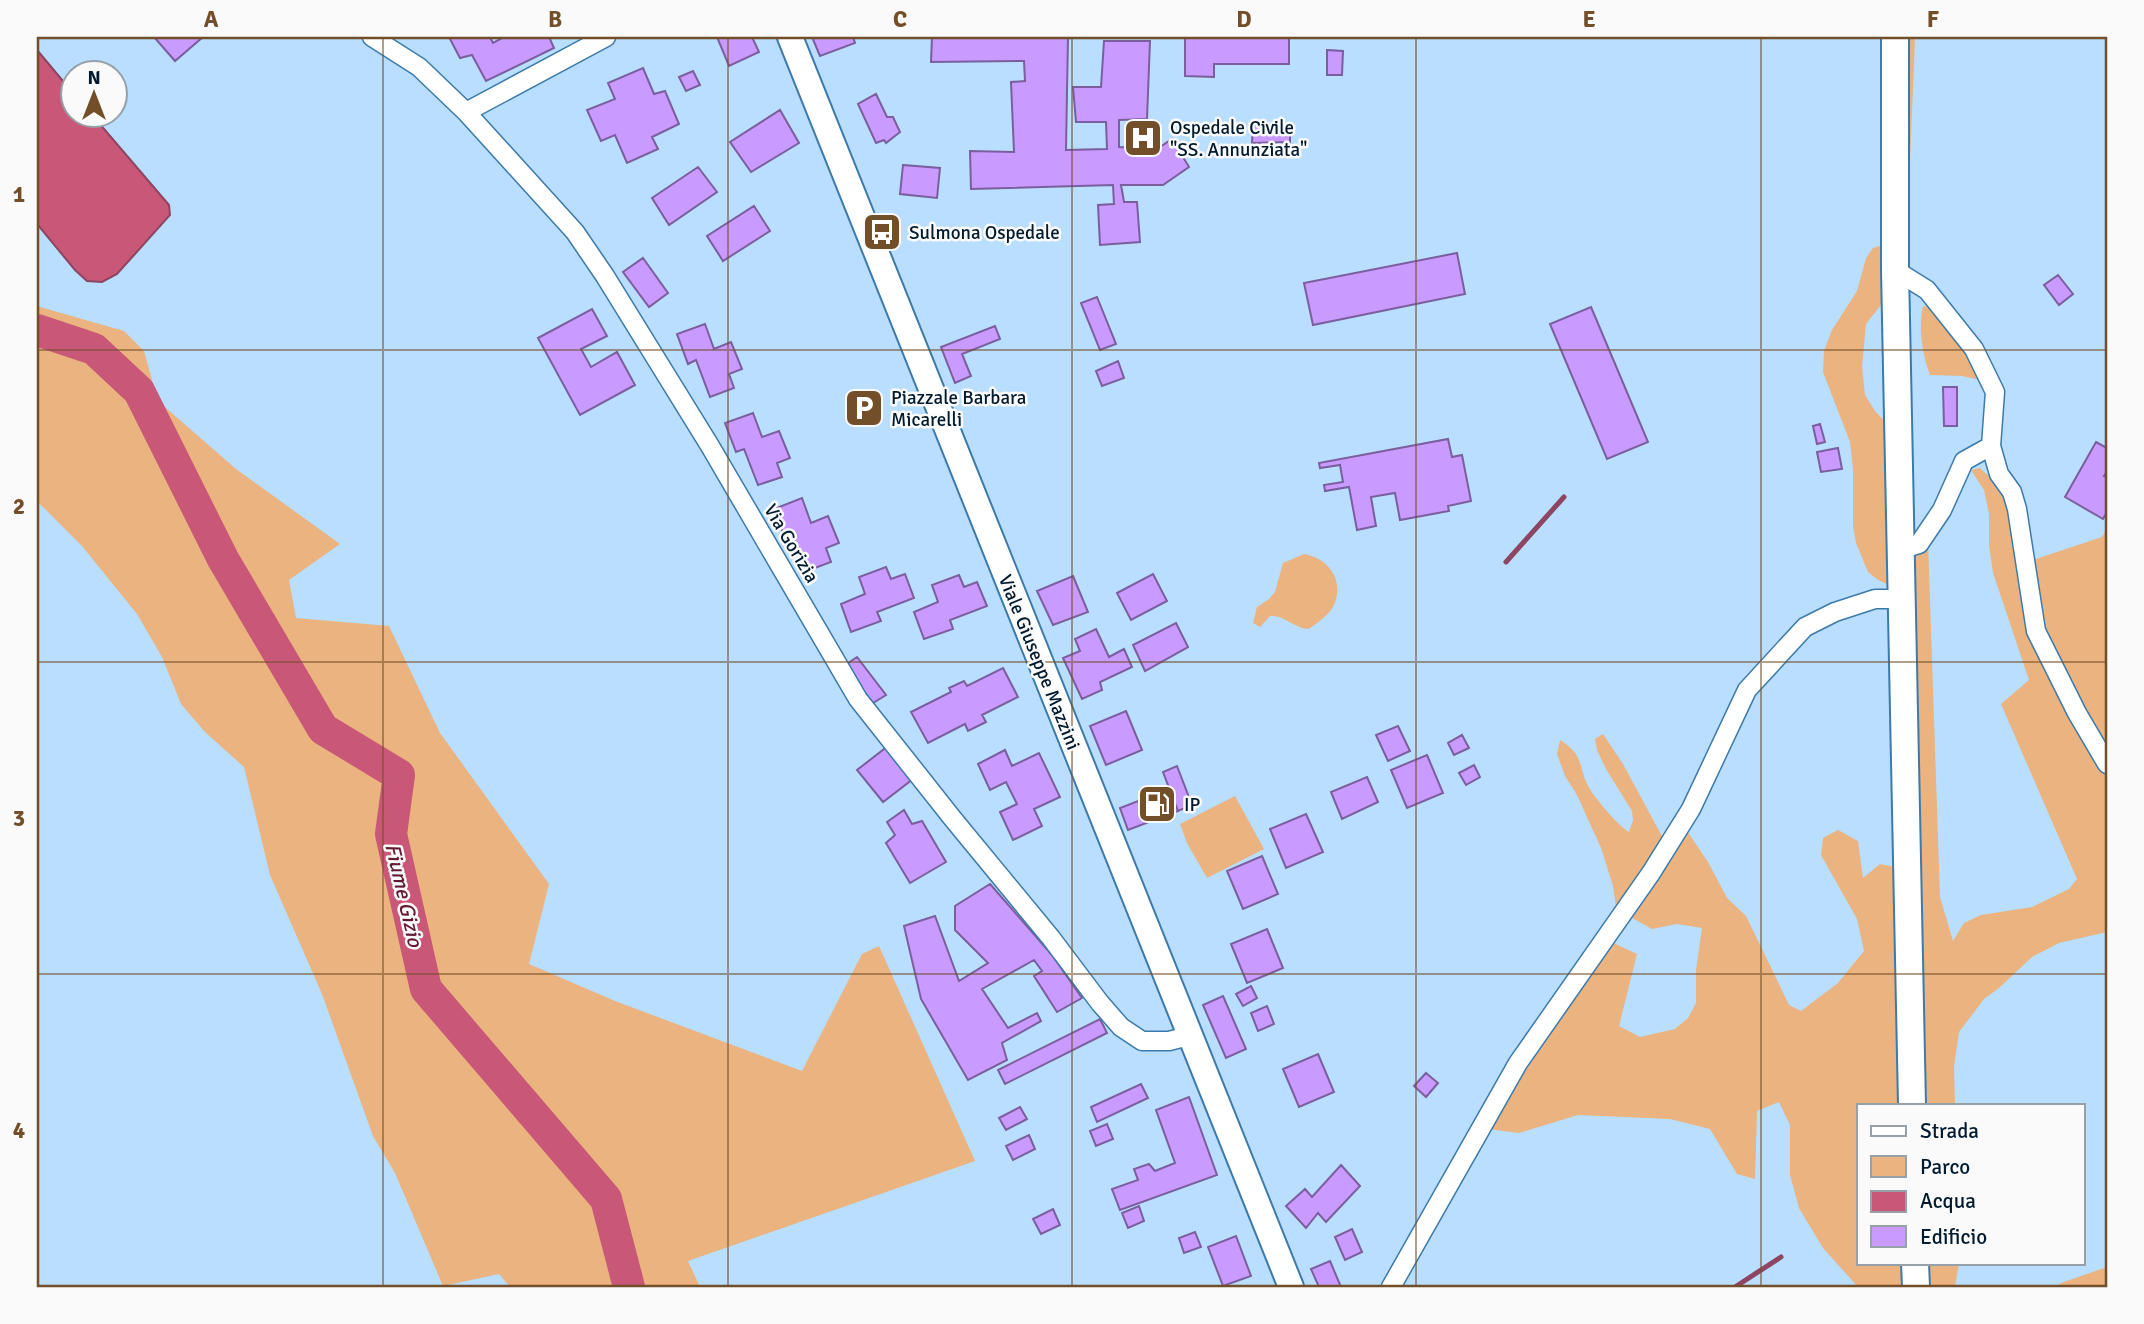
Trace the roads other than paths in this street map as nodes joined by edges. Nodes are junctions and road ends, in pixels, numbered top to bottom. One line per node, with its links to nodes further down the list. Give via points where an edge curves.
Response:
1 (372, 37): 5 (street, Via Gorizia, via 419,67)
2 (606, 37): 5 (street)
3 (790, 37): 11 (main road, Viale Giuseppe Mazzini)
4 (1895, 37): 6 (main road)
5 (466, 112): 11 (street, Via Gorizia, via 547,198 586,248 710,446 858,699 1121,1027 1143,1041)
6 (1895, 270): 7 (street, via 1927,290 1974,349 1994,392); 8 (main road)
7 (1991, 446): 8 (street, via 1964,461 1942,510 1919,544); 10 (street, via 2017,509 2036,631)
8 (1900, 550): 9 (main road)
9 (1901, 599): 12 (main road); 15 (street, via 1875,599 1805,627 1747,690 1691,810 1518,1063)
10 (2107, 764)
11 (1189, 1035): 14 (main road, Viale Giuseppe Mazzini)
12 (1912, 1104)
13 (1915, 1264): 16 (main road)
14 (1291, 1287)
15 (1391, 1287)
16 (1916, 1287)

